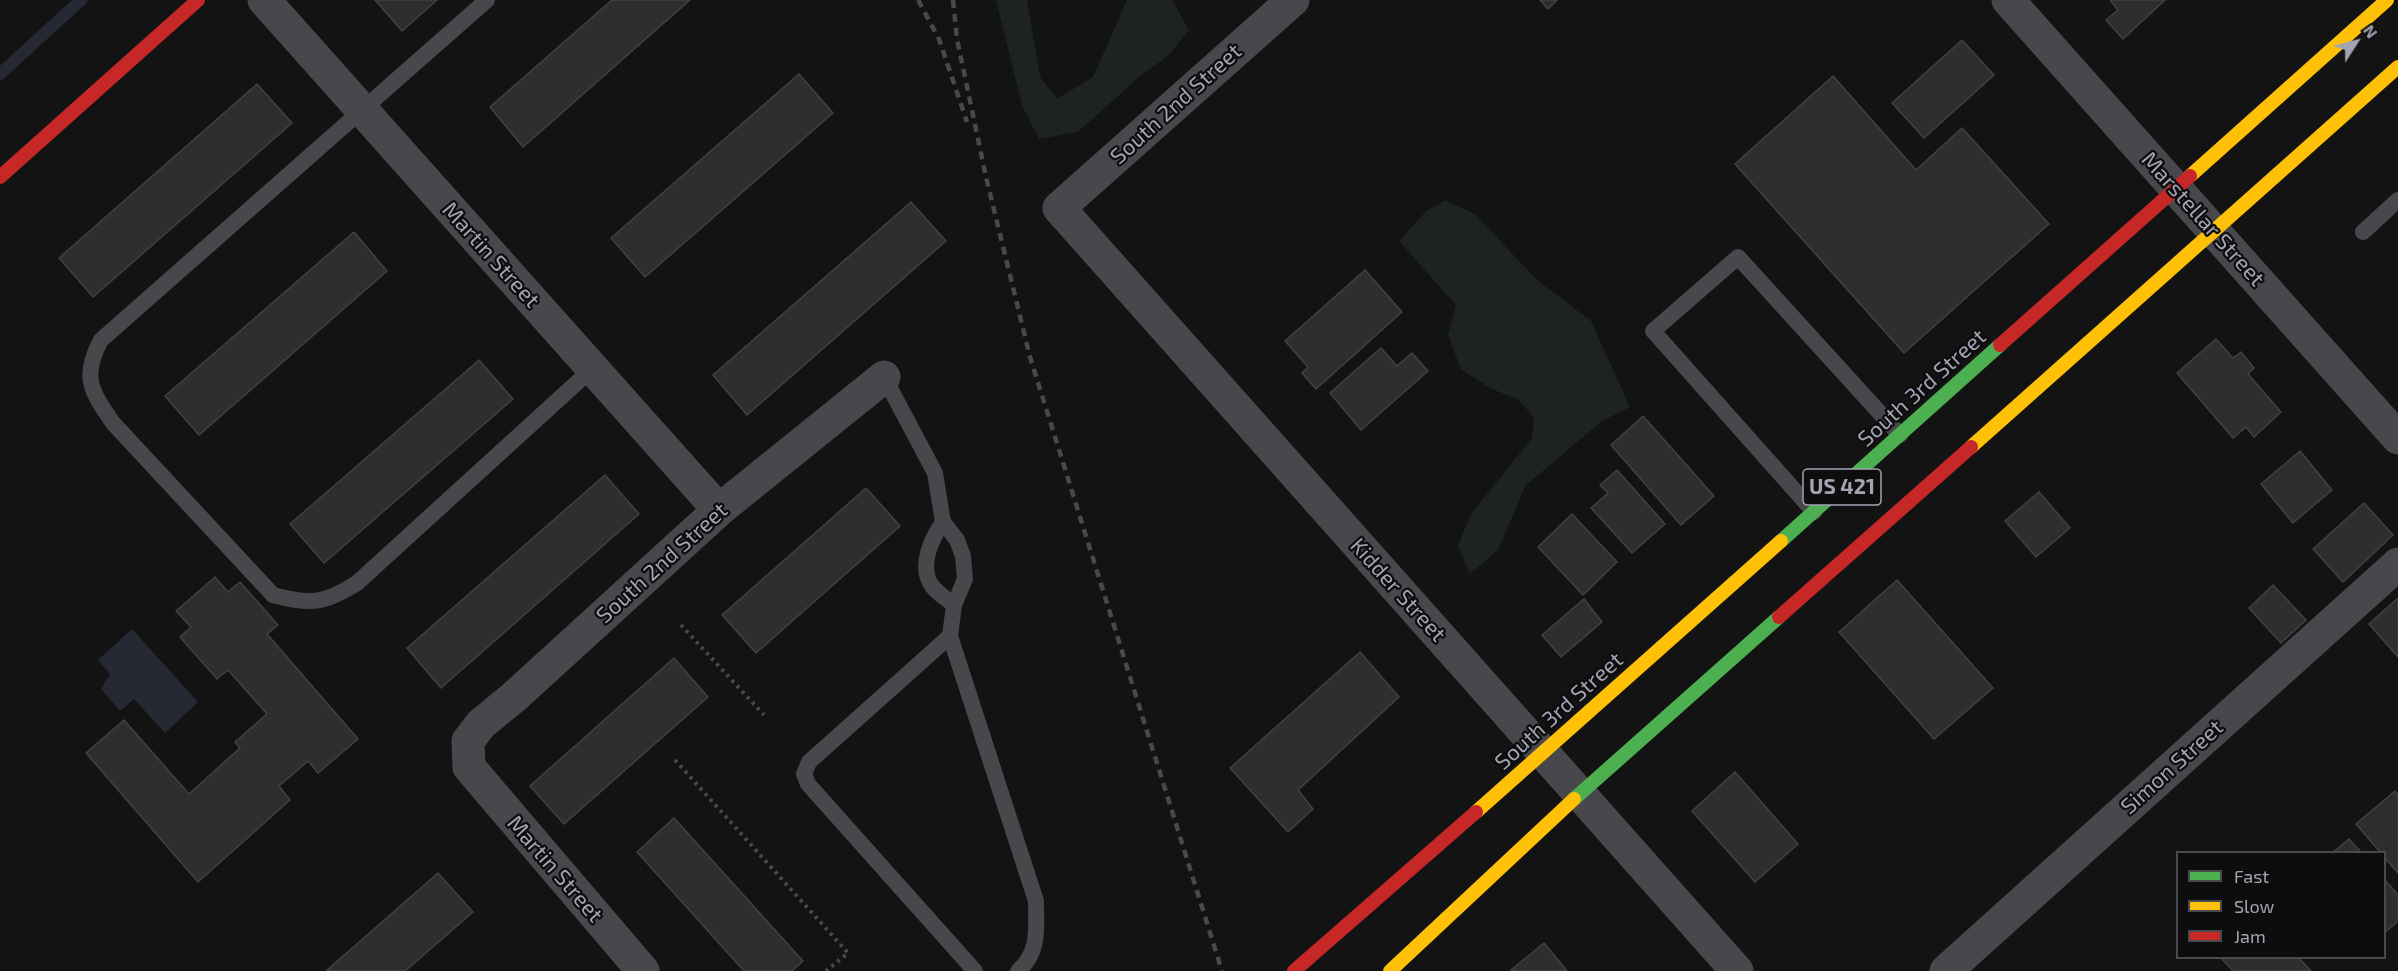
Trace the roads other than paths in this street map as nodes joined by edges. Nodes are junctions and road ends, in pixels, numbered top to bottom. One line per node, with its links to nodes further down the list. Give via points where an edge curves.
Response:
1 (198, 0): 9 (main road)
2 (264, 0): 8 (street, Martin Street)
3 (488, 0): 8 (lane)
4 (1293, 0): 12 (street, South 2nd Street)
5 (2008, 0): 10 (street, Marstellar Street)
6 (2387, 0): 10 (main road, South 3rd Street / US 421)
7 (2398, 67): 13 (main road, US 421)
8 (362, 110): 15 (street, Martin Street); 15 (lane, via 101,340 92,356 89,375 93,393 113,423 273,595 301,603 321,602 357,583)
9 (0, 177)
10 (2175, 188): 13 (street, Marstellar Street); 17 (main road, South 3rd Street / US 421)
11 (2398, 200): 14 (lane)
12 (1059, 208): 25 (street, Kidder Street)
13 (2214, 231): 18 (street, Marstellar Street); 27 (main road, US 421)
14 (2363, 232)
15 (592, 368): 19 (street, Martin Street)
16 (884, 377): 19 (street, South 2nd Street); 21 (lane, via 935,473)
17 (1900, 435): 20 (main road, South 3rd Street / US 421); 20 (lane, via 1738,257 1653,331)
18 (2398, 438)
19 (719, 510): 26 (street, South 2nd Street, via 481,724 468,741)
20 (1814, 512): 25 (main road, South 3rd Street / US 421)
21 (943, 522): 23 (lane, via 963,556 965,579); 23 (lane, via 930,541 926,559 930,584)
22 (2398, 564): 34 (street, Simon Street)
23 (954, 605): 24 (lane)
24 (950, 636): 29 (lane, via 809,762 804,774 808,784); 30 (lane, via 1036,901 1036,940 1030,961)
25 (1543, 753): 27 (street, Kidder Street); 31 (main road, South 3rd Street / US 421)
26 (469, 767): 28 (street, Martin Street)
27 (1580, 794): 32 (main road, US 421); 33 (street, Kidder Street)
28 (643, 971)
29 (975, 971)
30 (1018, 971)
31 (1294, 971)
32 (1390, 971)
33 (1737, 971)
34 (1946, 971)

